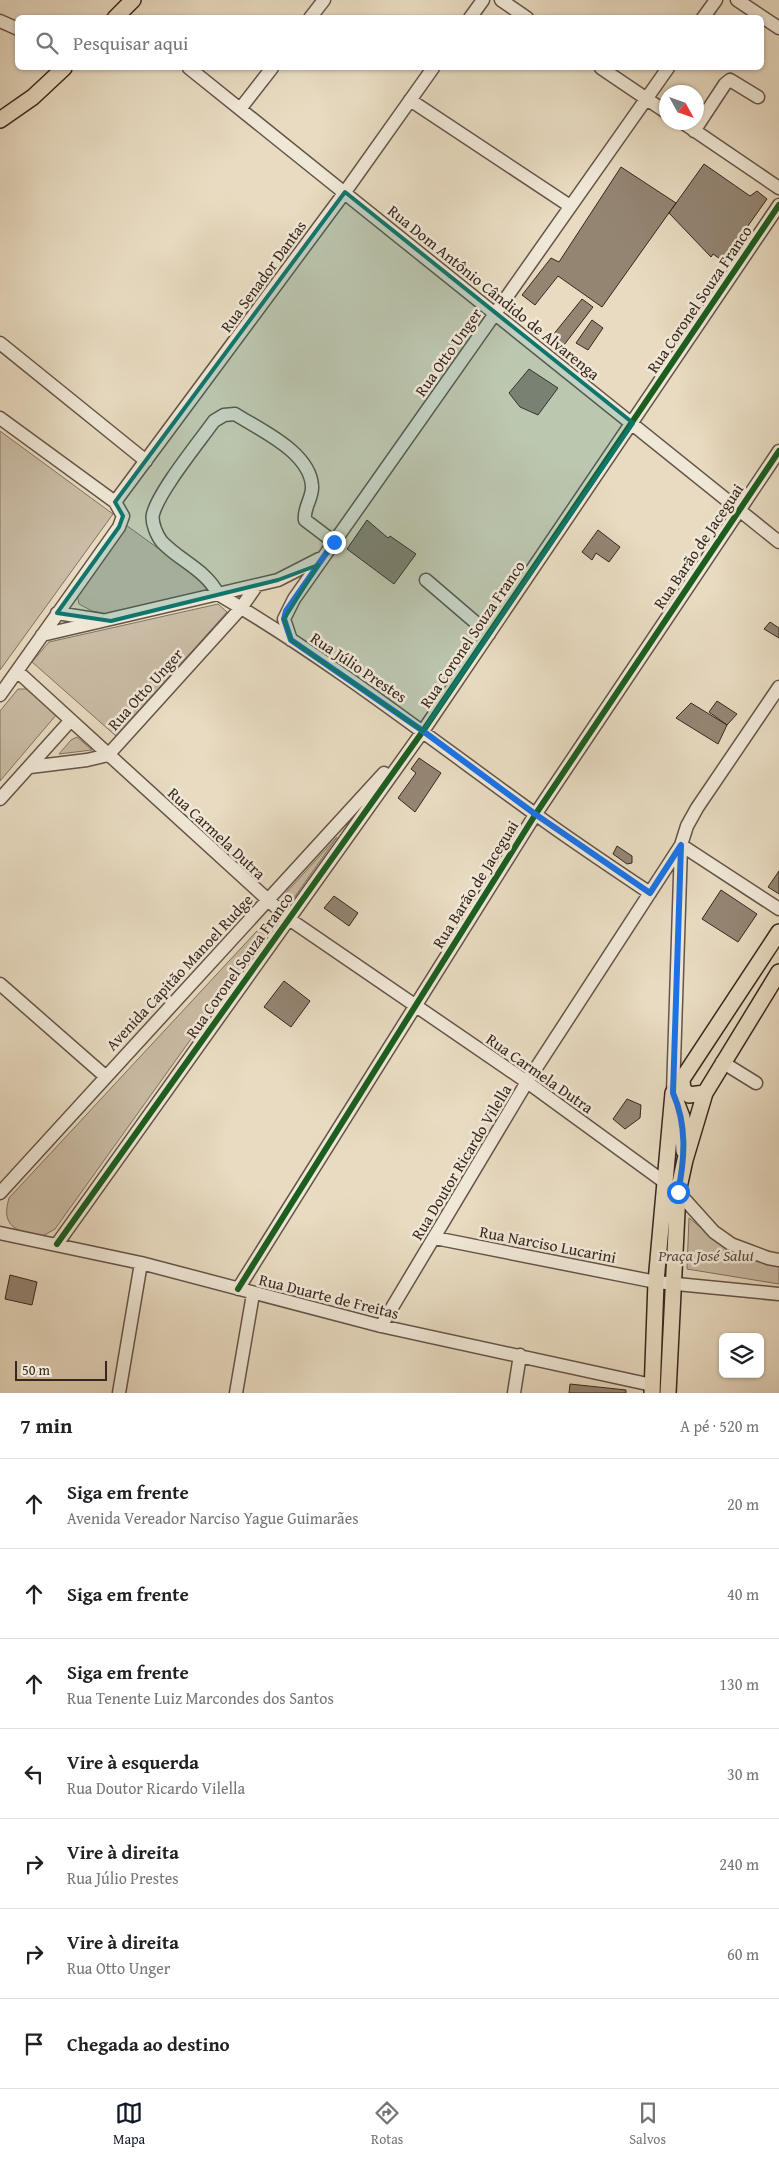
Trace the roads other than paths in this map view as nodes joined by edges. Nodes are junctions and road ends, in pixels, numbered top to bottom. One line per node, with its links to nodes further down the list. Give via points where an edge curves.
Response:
1 (133, 0): 7 (main road)
2 (324, 0): 8 (street)
3 (483, 0): 9 (street)
4 (501, 0): 10 (street)
5 (716, 0): 11 (street)
6 (737, 0): 12 (street)
7 (122, 15)
8 (312, 15)
9 (472, 15)
10 (523, 15)
11 (705, 15)
12 (760, 15)
13 (764, 18): 16 (street)
14 (0, 21): 15 (street)
15 (15, 28)
16 (779, 28)
17 (62, 70): 28 (main road, via 33,97)
18 (191, 70): 27 (street, Rua Dom Antônio Cândido de Alvarenga)
19 (270, 70): 27 (street)
20 (432, 70): 25 (street, Rua Senador Dantas)
21 (604, 70): 24 (street)
22 (667, 70): 24 (street, Rua Otto Unger)
23 (758, 97): 29 (street, via 730,80)
24 (646, 98): 26 (street); 33 (street, Rua Otto Unger)
25 (410, 100): 31 (street, Rua Senador Dantas); 33 (street)
26 (659, 107)
27 (240, 109): 31 (street, Rua Dom Antônio Cândido de Alvarenga)
28 (0, 120)
29 (694, 131): 30 (street)
30 (779, 188)
31 (345, 192): 34 (street, Rua Dom Antônio Cândido de Alvarenga); 39 (street, Rua Senador Dantas)
32 (779, 204): 37 (street, Rua Coronel Souza Franco)
33 (570, 206): 34 (street, Rua Otto Unger)
34 (495, 313): 37 (street, Rua Dom Antônio Cândido de Alvarenga); 42 (street, Rua Otto Unger)
35 (0, 343): 39 (street)
36 (0, 418): 40 (street)
37 (633, 423): 41 (street, Rua Dom Antônio Cândido de Alvarenga); 51 (street, Rua Coronel Souza Franco)
38 (779, 451): 41 (street, Rua Barão de Jaceguai)
39 (146, 461): 40 (street, Rua Senador Dantas)
40 (115, 502): 49 (street, via 123,516 119,527)
41 (738, 510): 43 (street, Rua Dom Antônio Cândido de Alvarenga); 62 (street, Rua Barão de Jaceguai)
42 (334, 542): 44 (street, Rua Otto Unger); 47 (street, via 305,520 312,486 296,454 235,414 224,414 214,421 161,496 153,514 162,542 207,578)
43 (779, 542)
44 (323, 557): 46 (street, Rua Otto Unger, via 294,574); 53 (street, Rua Otto Unger, via 286,611 284,619)
45 (426, 580): 51 (street)
46 (256, 585): 47 (street, Rua Otto Unger); 48 (street, Rua Otto Unger)
47 (218, 594): 48 (street, Rua Júlio Prestes); 50 (street, Rua Otto Unger)
48 (241, 608): 53 (street, Rua Júlio Prestes); 59 (street, Rua Otto Unger)
49 (57, 613): 50 (street); 52 (street)
50 (111, 621): 52 (street, Rua Otto Unger)
51 (489, 634): 58 (street, Rua Coronel Souza Franco)
52 (42, 635): 54 (street)
53 (291, 640): 58 (street, Rua Júlio Prestes)
54 (17, 671): 56 (street); 57 (street, Rua Carmela Dutra)
55 (779, 687): 63 (street, Rua Doutor Ricardo Vilella, via 697,808)
56 (0, 695)
57 (71, 720): 59 (street, Rua Carmela Dutra); 60 (street)
58 (423, 731): 62 (street, Rua Júlio Prestes); 65 (street, Avenida Capitão Manoel Rudge); 67 (street, Rua Coronel Souza Franco)
59 (108, 755): 60 (street, Rua Otto Unger); 65 (street, Rua Carmela Dutra)
60 (30, 767): 61 (street)
61 (0, 799)
62 (535, 814): 64 (street, Rua Júlio Prestes); 71 (street, Rua Barão de Jaceguai)
63 (681, 845): 64 (street, Rua Doutor Ricardo Vilella); 66 (street); 76 (street)
64 (650, 893): 74 (street, Rua Doutor Ricardo Vilella)
65 (267, 900): 67 (street, Rua Carmela Dutra); 73 (street, Avenida Capitão Manoel Rudge)
66 (779, 909)
67 (289, 918): 71 (street, Rua Carmela Dutra); 84 (street, Rua Coronel Souza Franco)
68 (779, 932): 76 (main road)
69 (779, 972): 72 (main road)
70 (1, 987): 73 (street)
71 (414, 1006): 74 (street, Rua Carmela Dutra); 89 (street, Rua Barão de Jaceguai)
72 (722, 1062): 75 (street); 77 (main road)
73 (105, 1076): 81 (street, Avenida Capitão Manoel Rudge)
74 (527, 1082): 79 (street, Rua Carmela Dutra); 83 (street, Rua Doutor Ricardo Vilella)
75 (756, 1083)
76 (677, 1087): 77 (main road, via 689,1096); 78 (main road); 79 (main road)
77 (705, 1092): 78 (main road)
78 (685, 1160): 80 (main road)
79 (664, 1182): 80 (street, Rua Carmela Dutra); 87 (main road)
80 (678, 1192): 85 (street, Rua Carmela Dutra, via 714,1232 731,1244); 88 (main road)
81 (0, 1193)
82 (0, 1233): 84 (street, Rua Duarte de Freitas)
83 (435, 1238): 87 (street, Rua Narciso Lucarini); 92 (street, Rua Doutor Ricardo Vilella)
84 (57, 1244): 86 (street, Rua Duarte de Freitas)
85 (779, 1260)
86 (141, 1263): 89 (street, Rua Duarte de Freitas); 95 (street)
87 (656, 1282): 88 (street, Rua Narciso Lucarini); 94 (main road)
88 (676, 1283): 91 (street, Rua Narciso Lucarini); 98 (main road)
89 (238, 1289): 90 (street, Rua Duarte de Freitas)
90 (253, 1294): 92 (street, Rua Duarte de Freitas); 96 (street)
91 (779, 1294)
92 (381, 1326): 93 (street, Rua Duarte de Freitas)
93 (520, 1355): 94 (street, Rua Duarte de Freitas); 97 (street)
94 (652, 1389)
95 (119, 1393)
96 (236, 1393)
97 (514, 1393)
98 (668, 1393)

